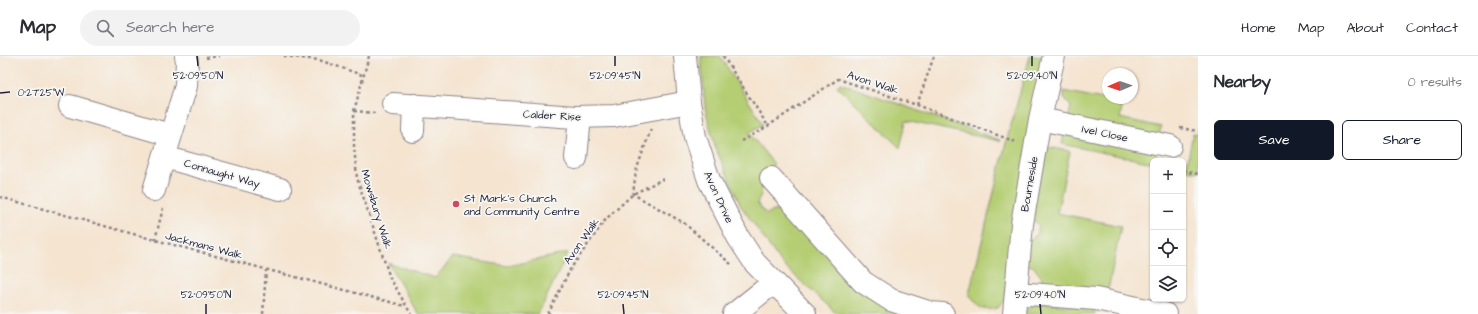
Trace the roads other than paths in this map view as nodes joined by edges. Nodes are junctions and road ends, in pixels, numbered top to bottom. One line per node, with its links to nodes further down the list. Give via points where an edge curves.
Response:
1 (186, 56): 9 (street, via 186,86)
2 (685, 56): 4 (street, Avon Drive)
3 (1054, 56): 7 (street, Bourneside)
4 (689, 102): 6 (street, Calder Rise, via 614,116); 16 (street, Avon Drive, via 695,137 709,180 738,237 755,263)
5 (70, 106): 9 (street)
6 (580, 117): 8 (street, Calder Rise, via 404,104); 12 (street)
7 (1040, 119): 10 (street, Ivel Close); 17 (street, Bourneside, via 1022,224)
8 (413, 131)
9 (170, 135): 11 (street)
10 (1170, 146)
11 (164, 157): 14 (street, Connaught Way); 15 (street)
12 (576, 158)
13 (771, 178): 20 (street, via 863,282 891,300 930,313)
14 (280, 189)
15 (154, 190)
16 (773, 283): 18 (street); 19 (street, Avon Drive)
17 (1016, 292): 21 (street, Bourneside); 22 (street, via 1096,299)
18 (734, 314)
19 (805, 314)
20 (943, 314)
21 (1014, 314)
22 (1165, 314)

